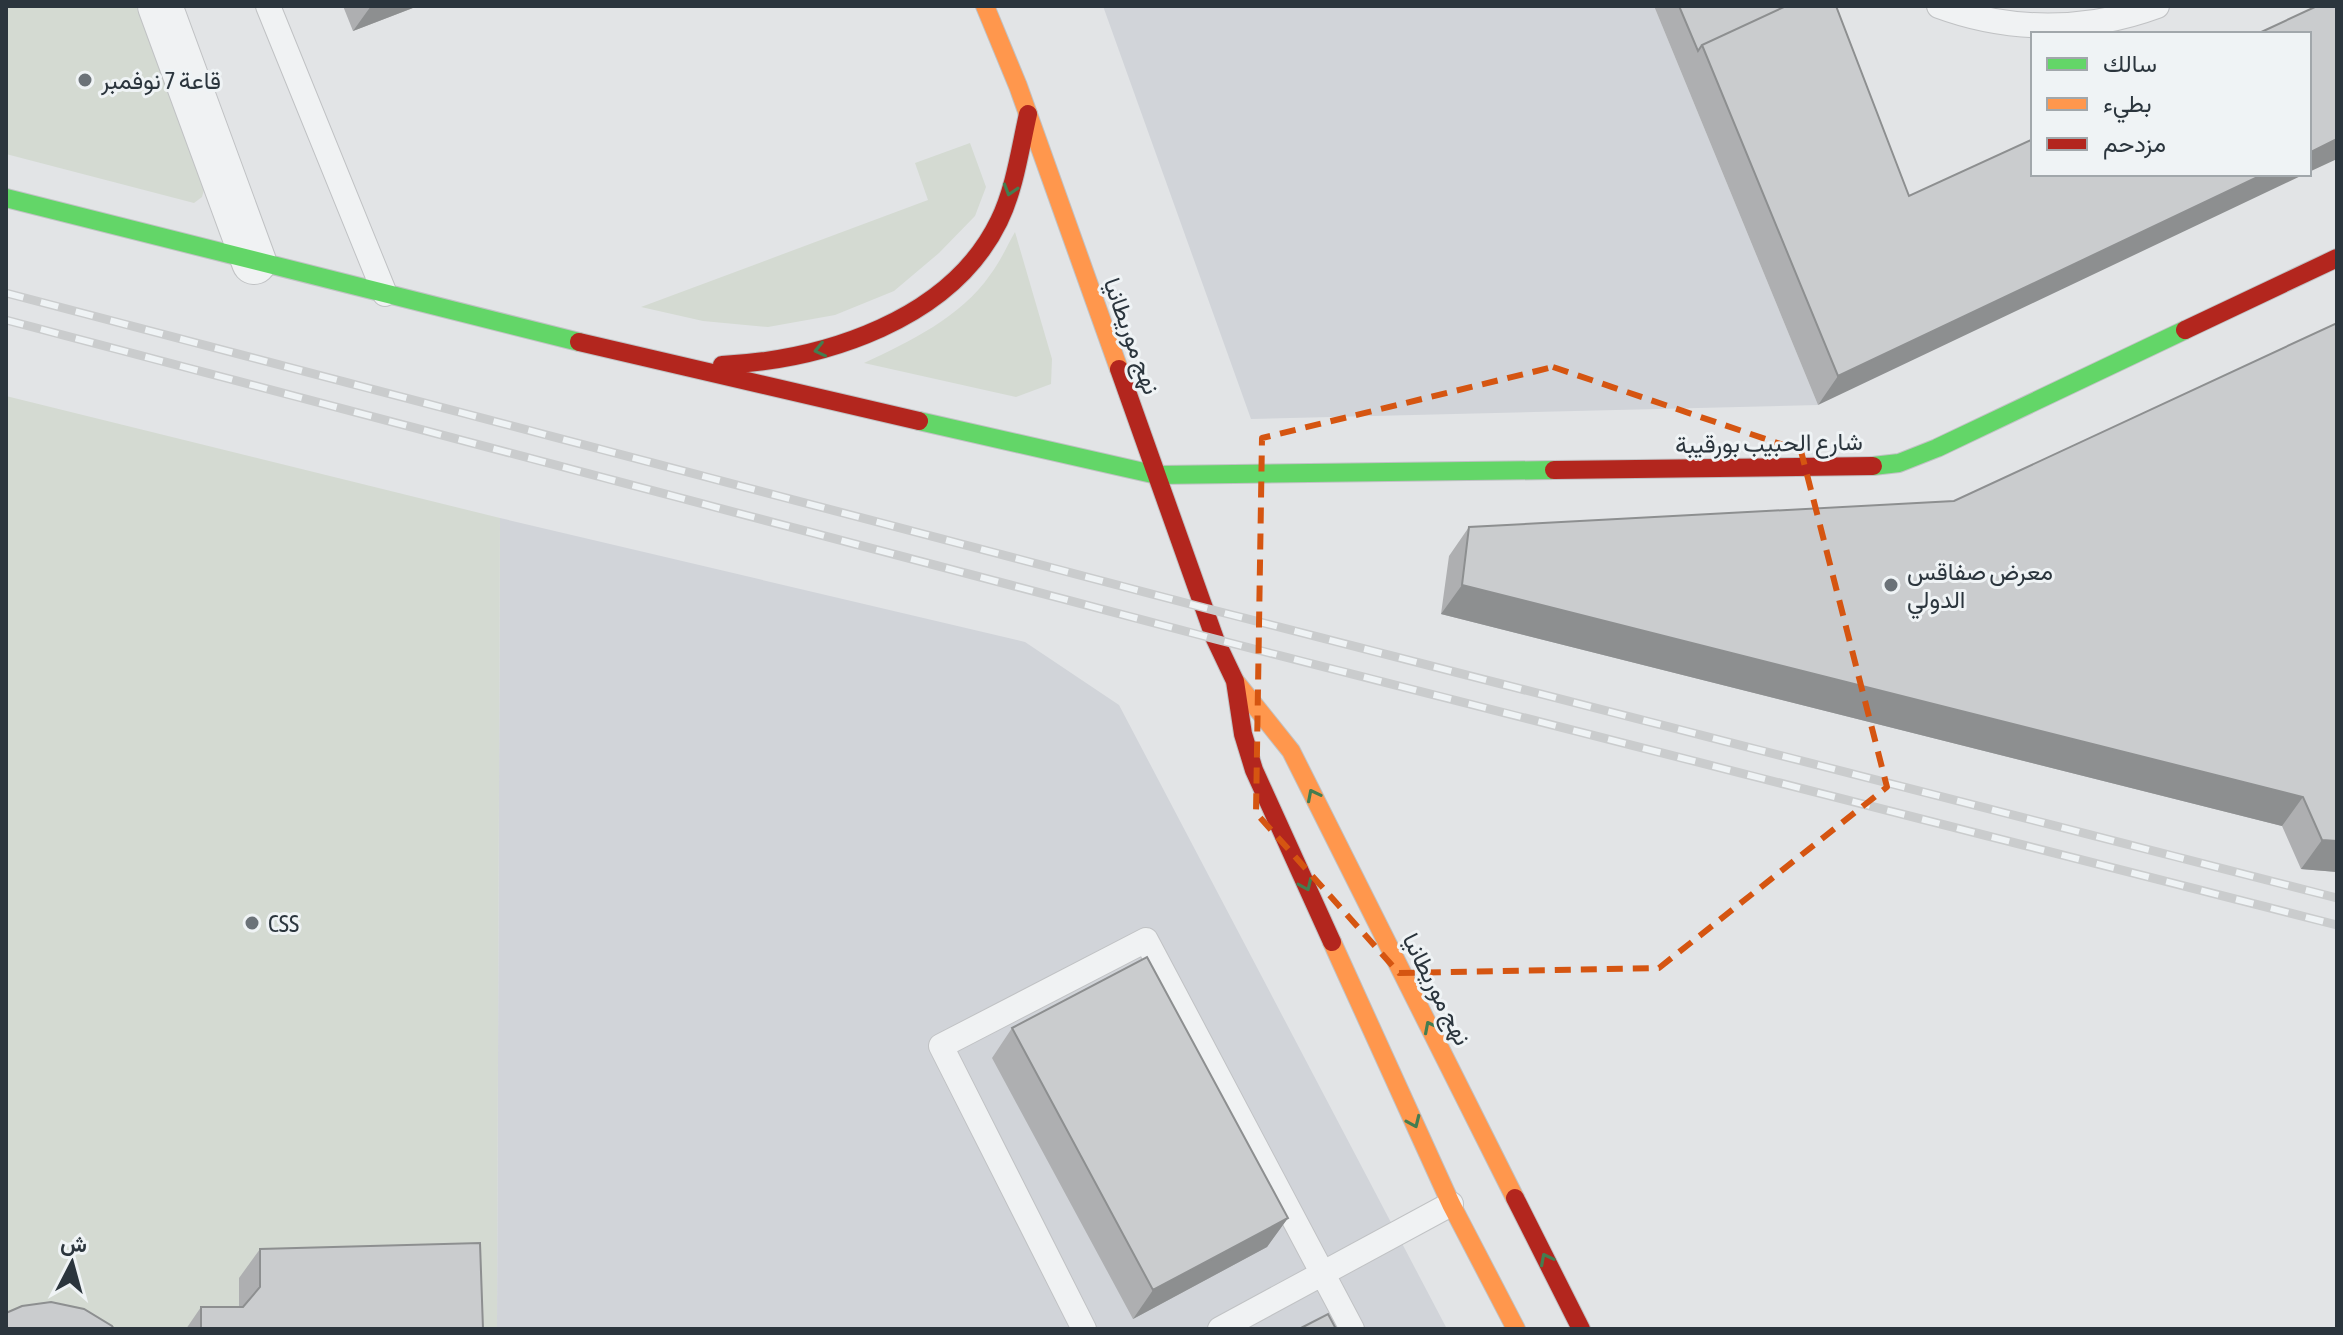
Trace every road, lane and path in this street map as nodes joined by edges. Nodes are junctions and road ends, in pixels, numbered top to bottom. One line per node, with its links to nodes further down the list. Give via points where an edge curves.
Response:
1 (160, 6): 9 (street)
2 (268, 6): 10 (lane)
3 (985, 6): 6 (street, نهج موريطانيا)
4 (1939, 6): 5 (lane, via 1990,21 2039,26 2088,24)
5 (2157, 6)
6 (1028, 114): 11 (street, one-way to 11, via 999,223 971,265 935,296 834,347 775,361); 12 (street, نهج موريطانيا)
7 (6, 198): 9 (street, شارع الحبيب بورقيبة)
8 (2337, 258): 12 (street, شارع الحبيب بورقيبة, via 1899,463)
9 (254, 262): 10 (street, شارع الحبيب بورقيبة)
10 (385, 294): 11 (street, شارع الحبيب بورقيبة)
11 (684, 368): 12 (street, شارع الحبيب بورقيبة)
12 (1157, 475): 13 (street, نهج موريطانيا)
13 (1235, 681): 14 (street, نهج موريطانيا, one-way to 14, via 1254,770); 20 (street, نهج موريطانيا, one-way to 13, via 1291,751)
14 (1451, 1204): 15 (lane); 19 (street, نهج موريطانيا)
15 (1322, 1273): 16 (lane, via 1146,940 941,1046); 17 (lane); 18 (lane)
16 (1084, 1329)
17 (1220, 1329)
18 (1352, 1329)
19 (1516, 1329)
20 (1581, 1329)

